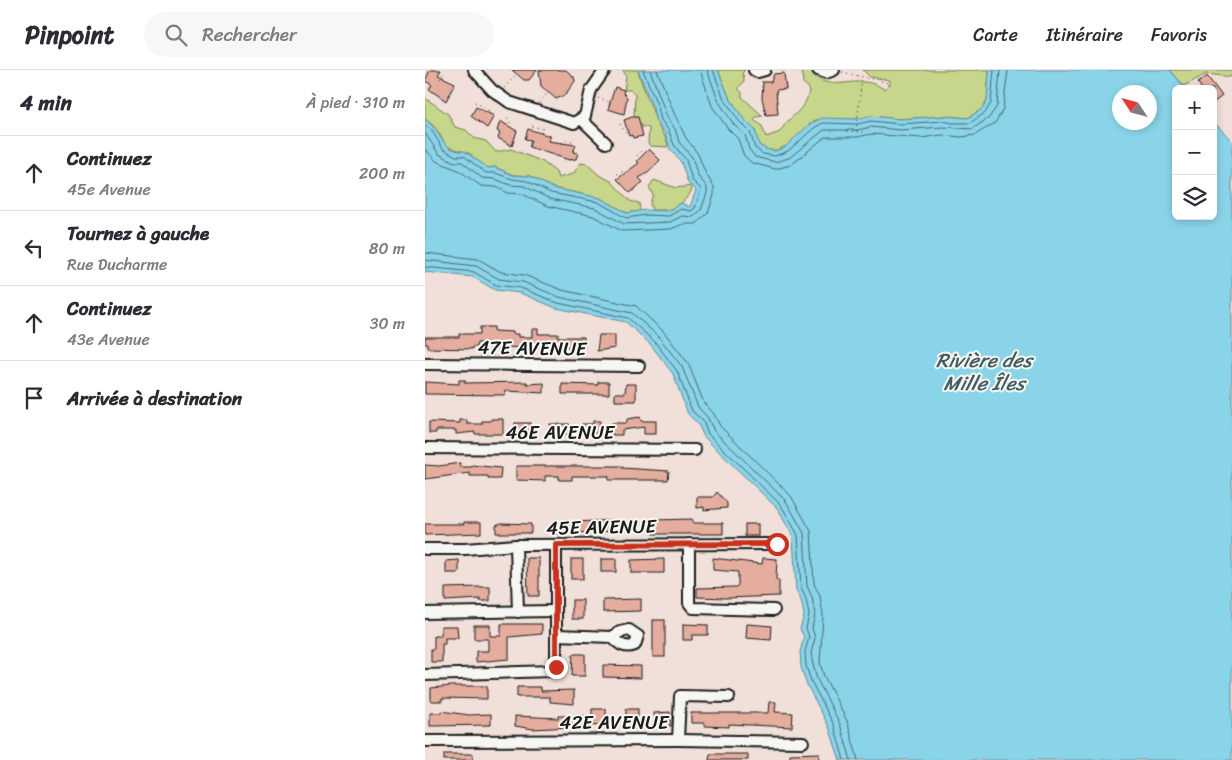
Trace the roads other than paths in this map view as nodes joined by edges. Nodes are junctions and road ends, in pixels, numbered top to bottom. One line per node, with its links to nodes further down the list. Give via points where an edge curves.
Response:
1 (473, 70): 5 (street, via 509,102 571,123)
2 (605, 70): 5 (street, via 591,90)
3 (818, 70): 4 (street, via 826,73)
4 (834, 70)
5 (582, 120): 6 (street)
6 (606, 143)
7 (425, 364): 8 (street, 47E AVENUE)
8 (639, 366)
9 (425, 448): 10 (street, 46E AVENUE)
10 (695, 450)
11 (689, 544): 12 (street, 45E AVENUE); 14 (street, 45E AVENUE); 16 (street, via 689,603 693,608)
12 (777, 544)
13 (516, 545): 14 (street, 45E AVENUE); 15 (street, 45E AVENUE); 18 (street)
14 (556, 545): 17 (street)
15 (425, 549)
16 (773, 610)
17 (556, 611): 18 (street); 20 (street)
18 (518, 612): 19 (street)
19 (425, 613)
20 (556, 636): 21 (street); 22 (street, via 556,667 553,671)
21 (612, 637)
22 (425, 674)
23 (729, 697): 24 (street, via 679,696)
24 (678, 740): 25 (street, 42E AVENUE); 26 (street, 42E AVENUE)
25 (425, 741)
26 (803, 742)

